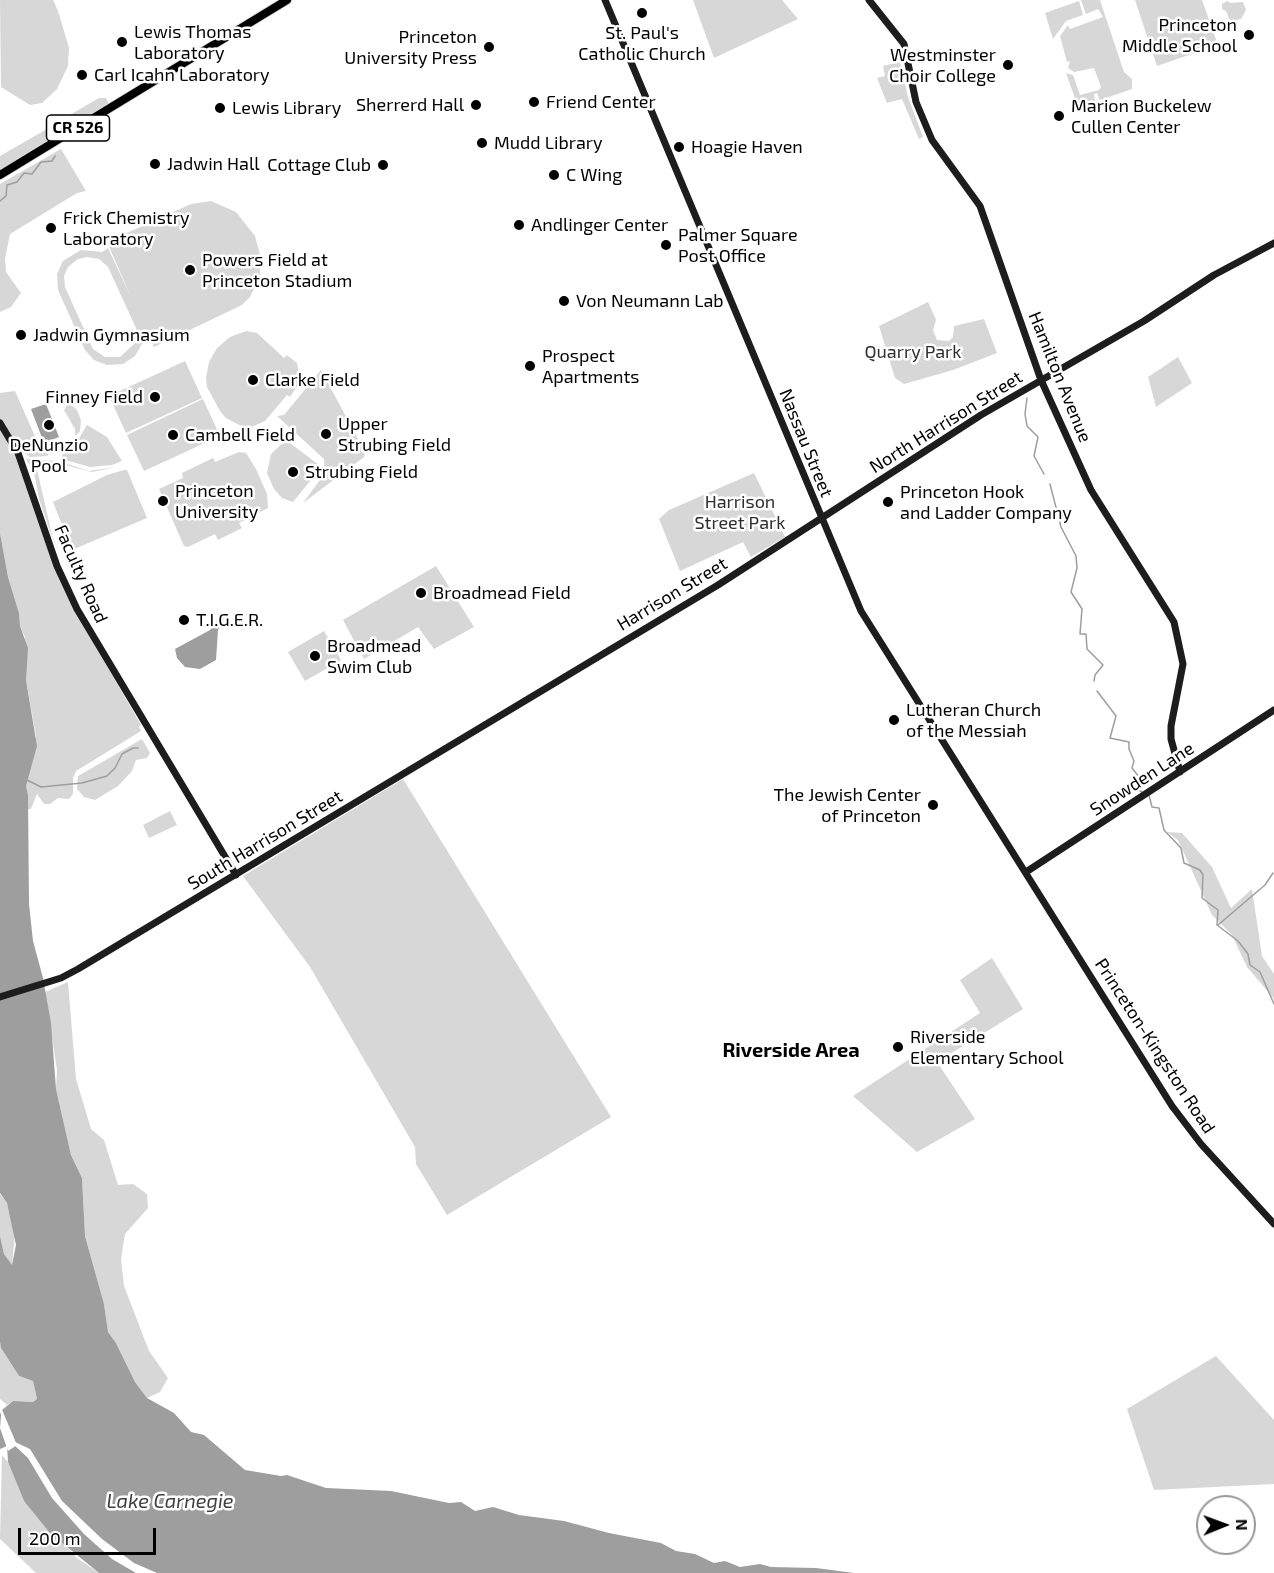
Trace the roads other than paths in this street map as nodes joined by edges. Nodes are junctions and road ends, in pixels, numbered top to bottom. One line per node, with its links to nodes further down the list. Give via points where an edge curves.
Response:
1 (287, 0): 4 (main road, CR 526)
2 (605, 0): 8 (street, Nassau Street)
3 (869, 0): 6 (street, Hamilton Avenue, via 904,44 916,102 932,140 980,206)
4 (0, 175)
5 (1274, 243): 6 (street, North Harrison Street)
6 (1041, 380): 8 (street, North Harrison Street); 11 (street, Hamilton Avenue, via 1091,490 1174,622 1183,664 1171,726)
7 (0, 423): 13 (street, Faculty Road, via 15,448 76,609)
8 (821, 519): 9 (street, Harrison Street); 12 (street, Nassau Street, via 864,616)
9 (538, 693): 13 (street, South Harrison Street)
10 (1274, 710): 11 (street, Snowden Lane)
11 (1180, 772): 12 (street, Snowden Lane)
12 (1026, 872): 15 (street, Princeton-Kingston Road, via 1187,1128)
13 (236, 875): 14 (street, South Harrison Street, via 78,969)
14 (0, 997)
15 (1274, 1224)

